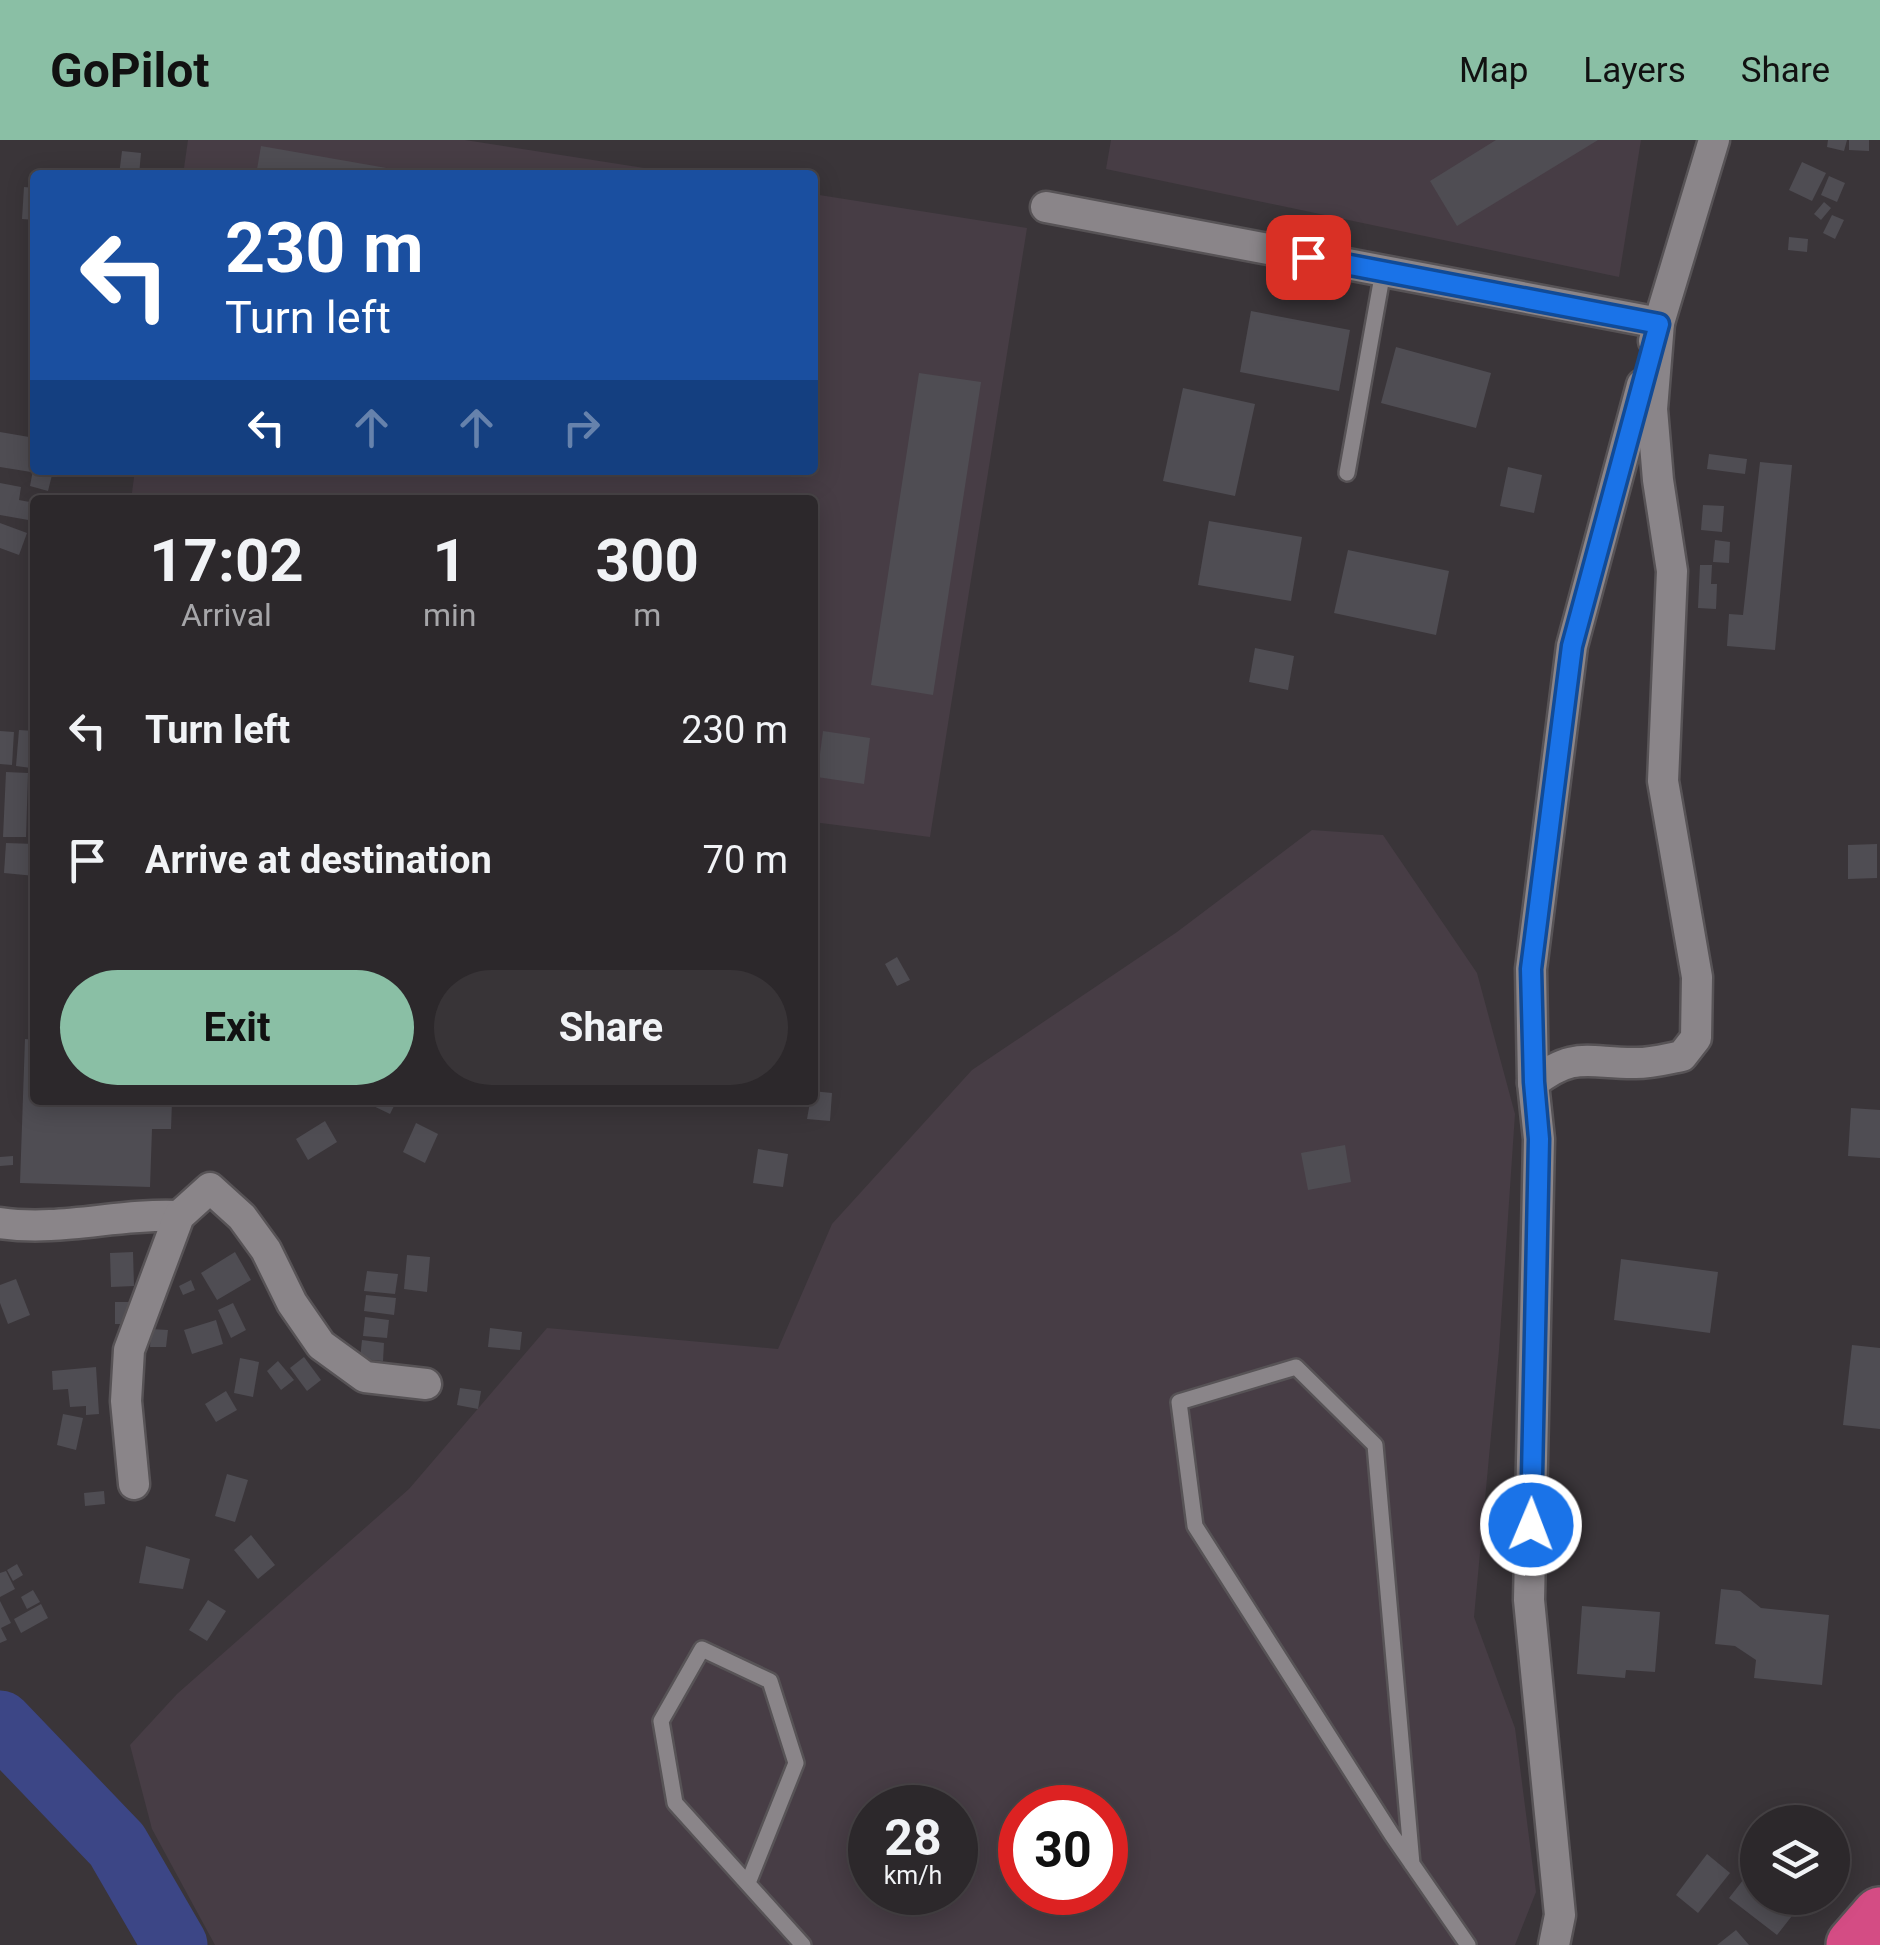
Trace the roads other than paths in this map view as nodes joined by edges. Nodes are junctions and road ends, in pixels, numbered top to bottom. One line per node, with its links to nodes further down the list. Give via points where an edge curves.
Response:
1 (1714, 140): 4 (street)
2 (1046, 207): 3 (street)
3 (1383, 271): 4 (street); 5 (lane)
4 (1659, 324): 6 (street, via 1572,646 1531,969); 6 (street, via 1652,409 1672,571 1663,780 1697,977 1696,1038 1682,1056 1638,1064 1574,1059)
5 (1347, 473)
6 (1534, 1082): 16 (street, via 1539,1156 1529,1600 1560,1915)
7 (179, 1216): 8 (street); 9 (street, via 210,1188 266,1250 321,1345 366,1377); 10 (street, via 129,1350)
8 (0, 1223)
9 (426, 1384)
10 (134, 1484)
11 (1412, 1864): 11 (lane, via 1195,1526 1179,1402 1296,1368 1375,1444); 15 (lane)
12 (748, 1883): 12 (lane, via 675,1802 660,1721 702,1649 770,1681 796,1763); 14 (lane)
13 (1880, 1915): 17 (highway)
14 (804, 1945)
15 (1468, 1945)
16 (1554, 1945)
17 (1854, 1945)

